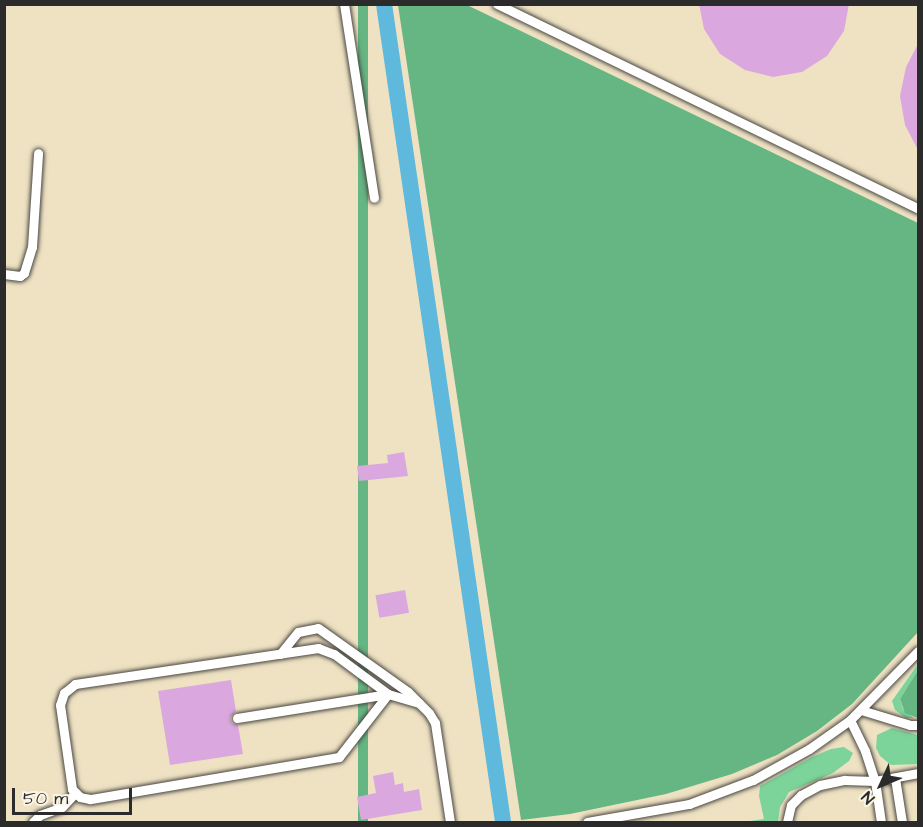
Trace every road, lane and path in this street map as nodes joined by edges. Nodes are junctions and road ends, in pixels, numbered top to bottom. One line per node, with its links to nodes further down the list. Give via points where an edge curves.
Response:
1 (344, 4): 4 (lane)
2 (497, 4): 5 (lane)
3 (38, 153): 6 (lane, via 24,273)
4 (374, 198)
5 (918, 208)
6 (4, 274)
7 (918, 651): 11 (lane)
8 (280, 654): 9 (lane, via 326,650); 10 (lane, via 298,632 318,628); 18 (lane, via 82,682 69,688 61,699 60,711 70,784)
9 (388, 694): 10 (lane); 12 (lane); 18 (lane, via 339,757 90,799)
10 (419, 704): 20 (lane, via 435,723)
11 (861, 710): 13 (lane); 14 (lane)
12 (237, 718)
13 (850, 720): 17 (lane); 21 (lane, via 809,749 726,792 654,812)
14 (918, 725)
15 (918, 773): 16 (lane)
16 (895, 778): 17 (lane); 24 (lane)
17 (875, 782): 22 (lane, via 843,780 820,785 801,795); 23 (lane)
18 (75, 793): 19 (lane, via 62,807 40,815)
19 (33, 822)
20 (450, 822)
21 (587, 822)
22 (787, 822)
23 (881, 822)
24 (902, 822)

